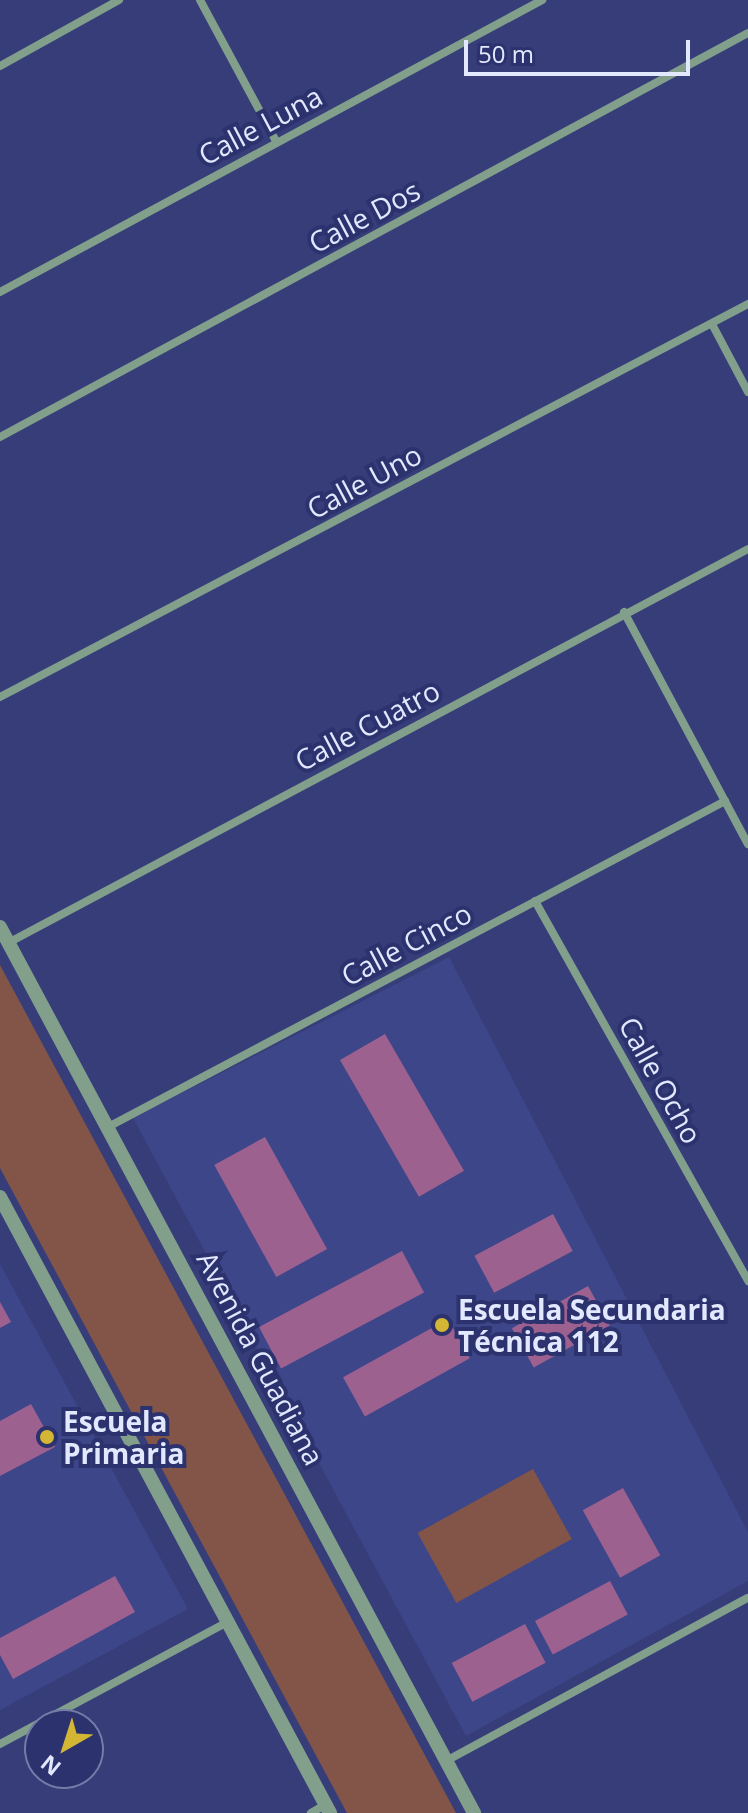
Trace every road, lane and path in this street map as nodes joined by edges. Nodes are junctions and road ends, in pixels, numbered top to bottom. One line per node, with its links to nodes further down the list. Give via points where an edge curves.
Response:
1 (119, 0): 5 (street)
2 (200, 0): 6 (street)
3 (542, 0): 6 (street, Calle Luna)
4 (748, 33): 11 (street, Calle Dos)
5 (0, 66)
6 (276, 141): 7 (street, Calle Luna)
7 (0, 292)
8 (748, 304): 9 (street, Calle Uno)
9 (712, 324): 10 (street); 14 (street, Calle Uno)
10 (748, 392)
11 (0, 437)
12 (748, 549): 13 (street, Calle Cuatro)
13 (624, 612): 15 (street); 19 (street, Calle Cuatro)
14 (0, 697)
15 (725, 801): 16 (street); 17 (street, Calle Cinco)
16 (748, 844)
17 (535, 901): 20 (street, Calle Cinco); 22 (street, Calle Ocho)
18 (0, 927): 19 (street, Avenida Guadiana)
19 (8, 943): 20 (street, Avenida Guadiana)
20 (108, 1127): 26 (street, Avenida Guadiana)
21 (0, 1197): 24 (street)
22 (748, 1281)
23 (748, 1598): 26 (street)
24 (226, 1623): 25 (street); 27 (street)
25 (0, 1744)
26 (446, 1761): 29 (street, Avenida Guadiana)
27 (328, 1809): 28 (street)
28 (311, 1813)
29 (474, 1813)

